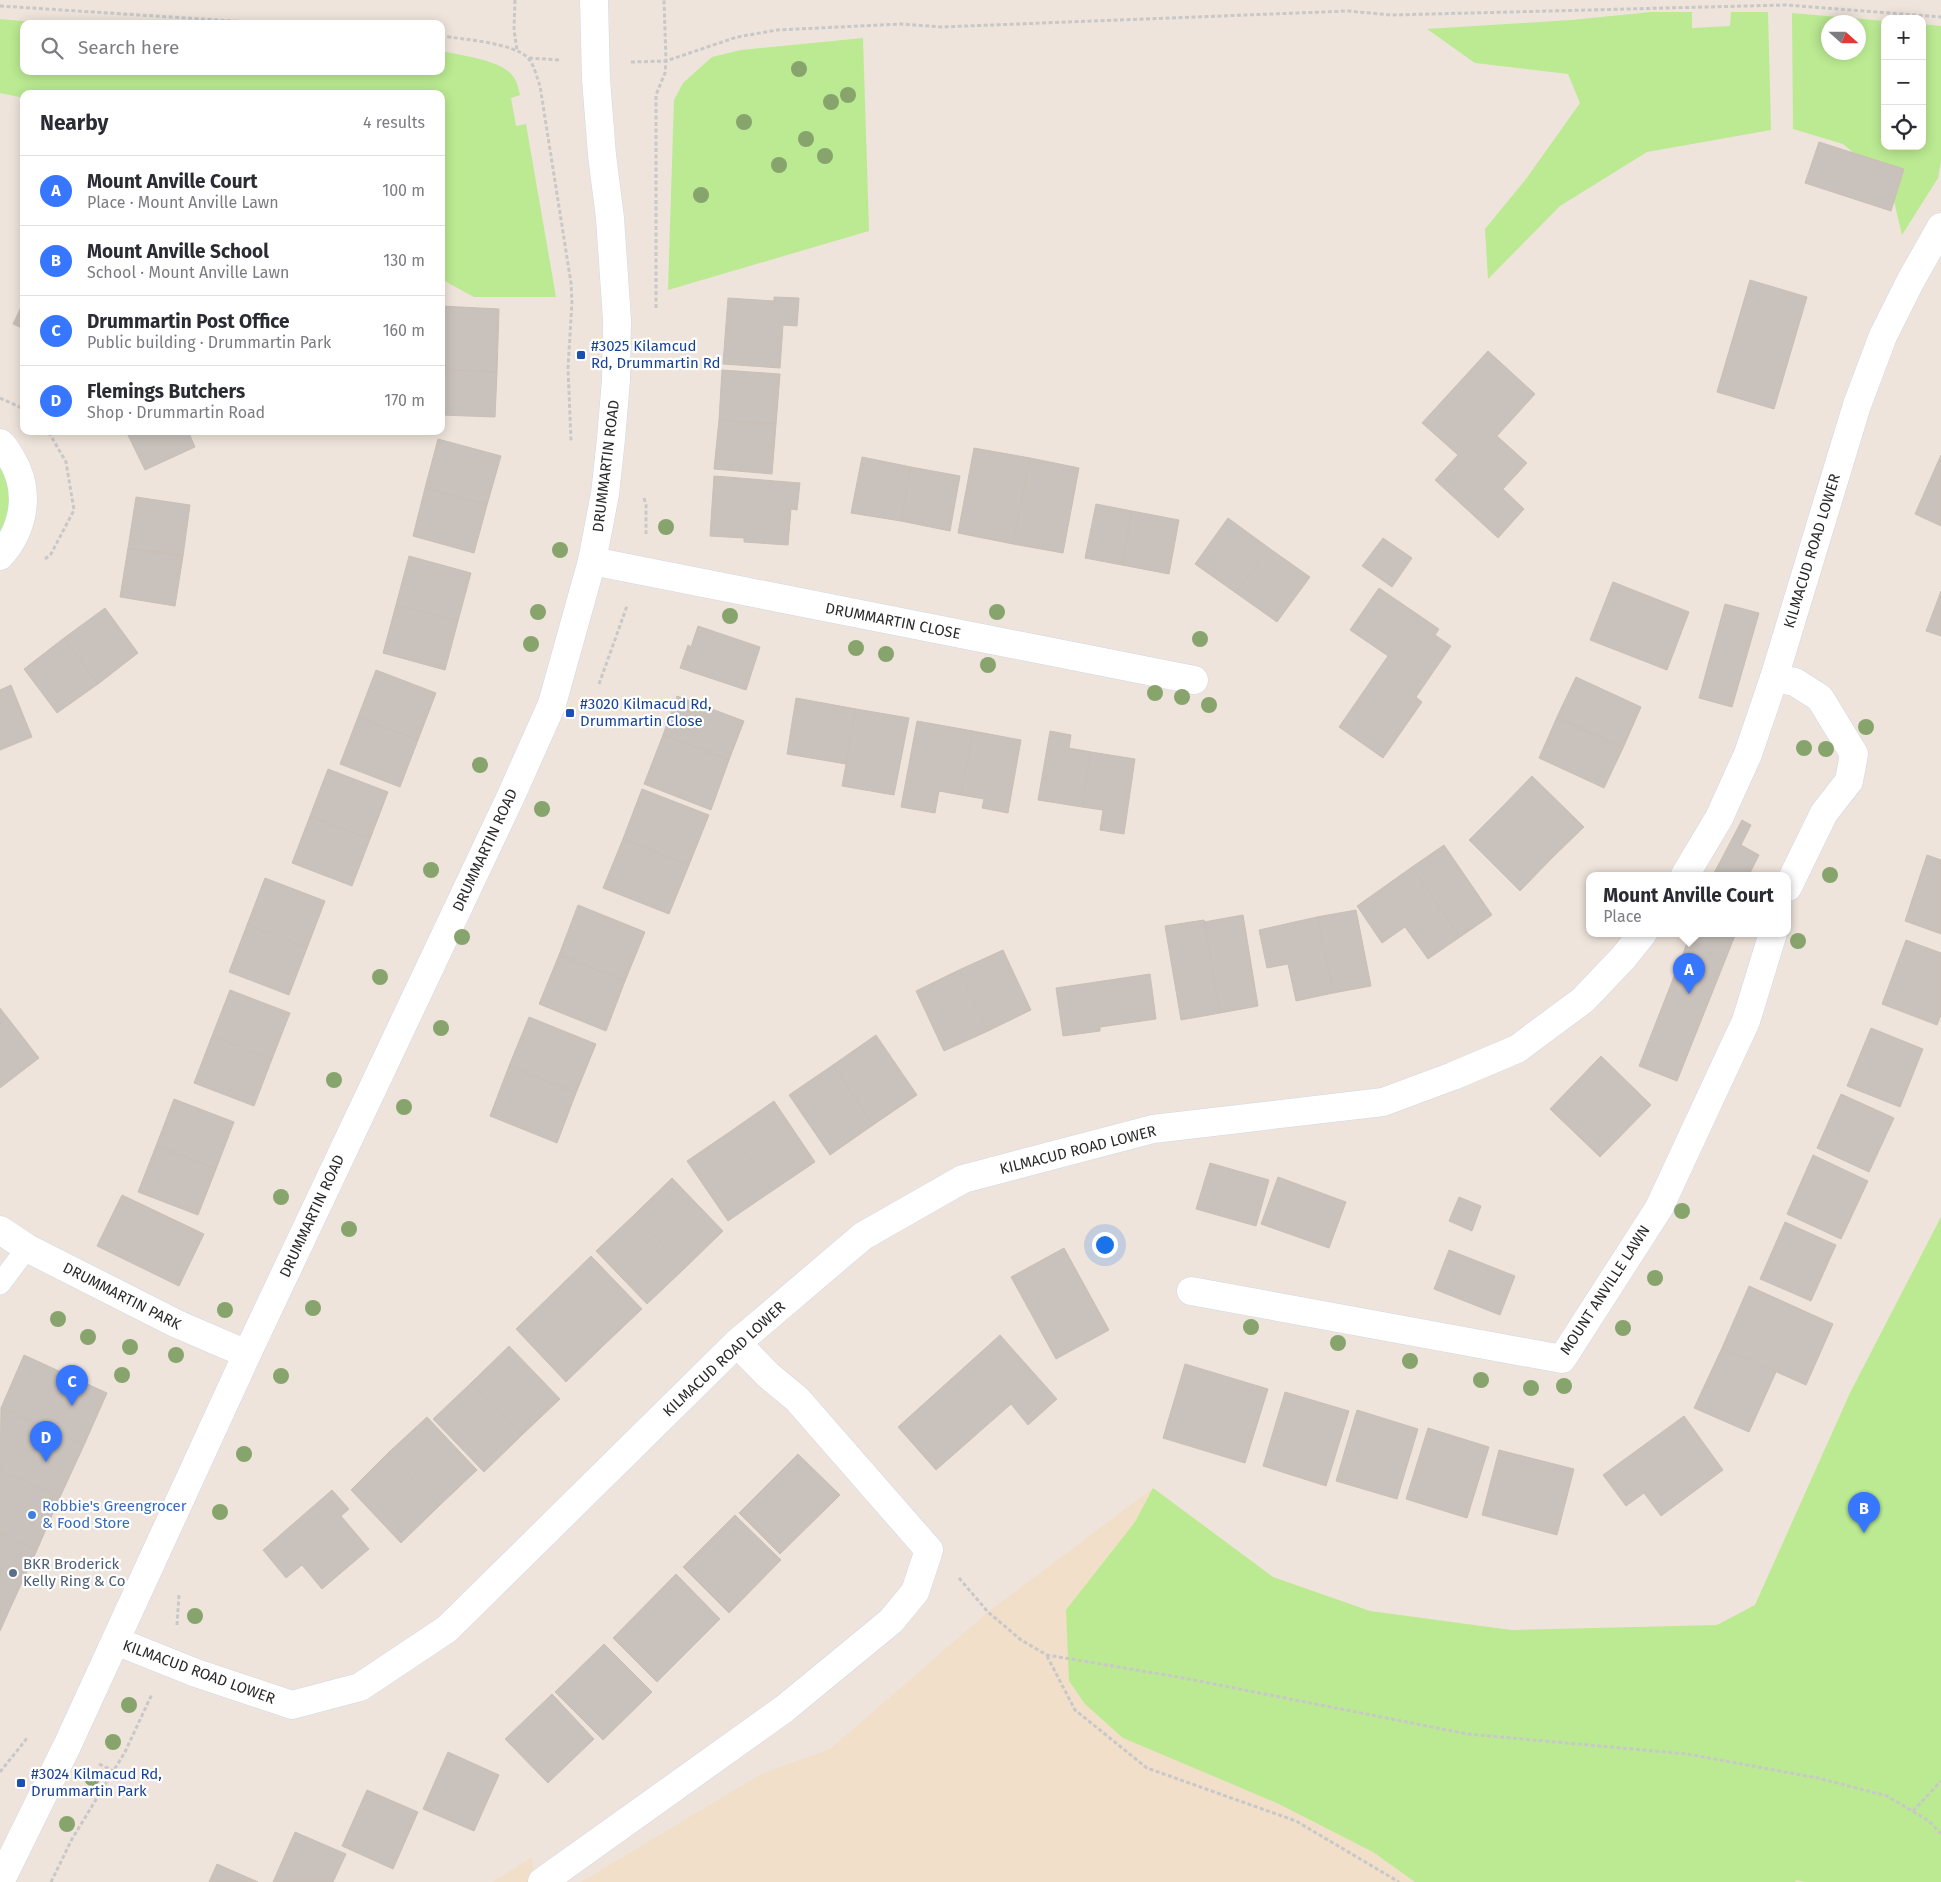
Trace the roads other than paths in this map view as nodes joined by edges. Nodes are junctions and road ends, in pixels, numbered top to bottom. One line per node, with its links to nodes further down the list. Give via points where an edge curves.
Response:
1 (594, 0): 5 (street, DRUMMARTIN ROAD, via 596,79 617,320 612,439)
2 (1941, 227): 6 (street, KILMACUD ROAD LOWER, via 1883,336 1857,405)
3 (0, 443): 4 (street, via 18,469 24,495 21,521)
4 (0, 556)
5 (592, 561): 7 (street, DRUMMARTIN CLOSE); 17 (street, DRUMMARTIN ROAD, via 552,704)
6 (1774, 678): 8 (street, KILMACUD ROAD LOWER, via 1748,754 1719,818); 9 (street, via 1795,682 1820,698 1854,754 1849,781 1824,812)
7 (1194, 680)
8 (1687, 872)
9 (1791, 881)
10 (1640, 937): 16 (street, KILMACUD ROAD LOWER, via 1583,1000 1517,1049 1383,1102 1153,1130 963,1179 864,1236)
11 (1771, 937): 15 (street, MOUNT ANVILLE LAWN, via 1746,1021 1658,1208 1562,1359)
12 (0, 1230): 13 (street, DRUMMARTIN PARK)
13 (26, 1248): 14 (lane); 17 (street, DRUMMARTIN PARK, via 177,1324)
14 (0, 1284)
15 (1191, 1291)
16 (737, 1343): 18 (street, KILMACUD ROAD LOWER, via 447,1629 360,1687 292,1705 196,1673); 20 (street, via 797,1399 929,1550 916,1592 891,1621 784,1709)
17 (247, 1354): 18 (street, DRUMMARTIN ROAD)
18 (116, 1641): 19 (street, KILMACUD ROAD LOWER)
19 (0, 1882)
20 (542, 1882)

